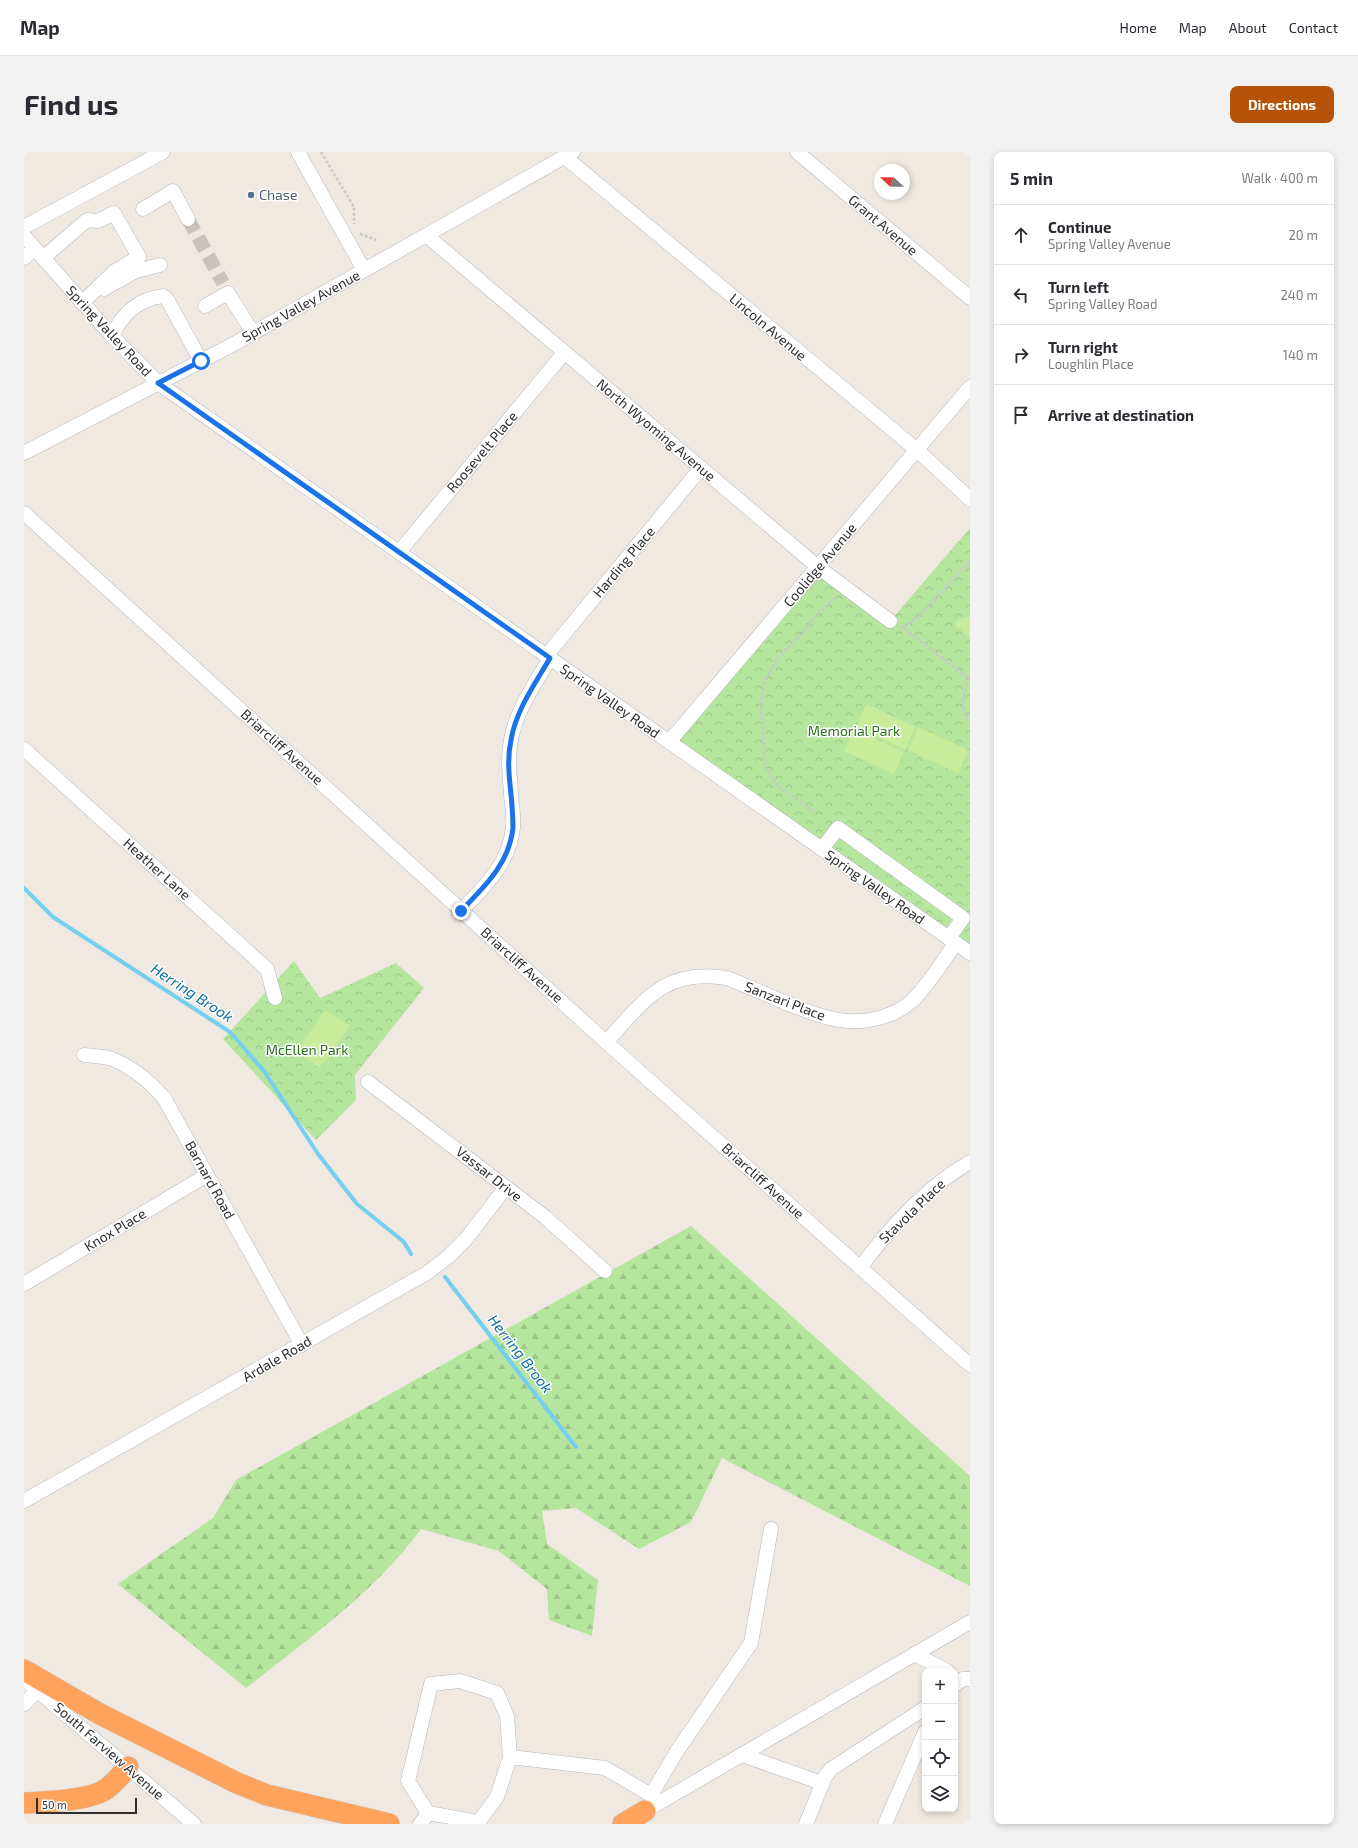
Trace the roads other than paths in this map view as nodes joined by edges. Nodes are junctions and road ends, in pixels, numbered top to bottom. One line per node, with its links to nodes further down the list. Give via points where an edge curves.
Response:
1 (163, 152): 7 (street)
2 (298, 152): 12 (street)
3 (797, 152): 13 (street, Grant Avenue)
4 (569, 154): 8 (street, Spring Valley Avenue); 22 (street, Lincoln Avenue)
5 (143, 209): 6 (street, via 174,191)
6 (188, 219)
7 (24, 227)
8 (426, 235): 12 (street, Spring Valley Avenue); 18 (street, North Wyoming Avenue)
9 (24, 236): 10 (street, Spring Valley Road)
10 (34, 255): 14 (street, Spring Valley Road); 14 (street, via 87,220 98,221 114,213 139,257 115,271)
11 (160, 265): 14 (street, via 136,271)
12 (364, 270): 16 (street, Spring Valley Avenue)
13 (970, 298)
14 (86, 299): 17 (street, Spring Valley Road)
15 (205, 306): 16 (street, via 226,288)
16 (253, 333): 19 (street, Spring Valley Avenue)
17 (112, 336): 19 (street, via 117,325 132,308 142,301 163,296); 20 (street, Spring Valley Road)
18 (564, 353): 24 (street, North Wyoming Avenue); 27 (street, Roosevelt Place)
19 (201, 361): 20 (street, Spring Valley Avenue)
20 (158, 383): 23 (street, Spring Valley Avenue); 27 (street, Spring Valley Road)
21 (970, 387): 22 (street, Coolidge Avenue)
22 (916, 450): 25 (street, Lincoln Avenue); 28 (street, Coolidge Avenue)
23 (24, 453)
24 (701, 468): 28 (street, North Wyoming Avenue); 30 (street, Harding Place)
25 (970, 499)
26 (24, 513): 34 (street, Briarcliff Avenue)
27 (399, 552): 30 (street, Spring Valley Road)
28 (818, 567): 29 (street, North Wyoming Avenue); 31 (street, Coolidge Avenue)
29 (890, 621)
30 (548, 657): 31 (street, Spring Valley Road); 34 (street, Harding Place, via 516,717 510,741 513,822 510,846 493,878)
31 (670, 742): 33 (street, Spring Valley Road)
32 (24, 750): 37 (street, Heather Lane, via 267,969)
33 (822, 849): 35 (street, Spring Valley Road); 35 (street, Sanzari Place, via 838,828 963,918)
34 (461, 911): 38 (street, Briarcliff Avenue)
35 (952, 940): 36 (street, Spring Valley Road); 38 (street, Sanzari Place, via 922,990 894,1013 875,1020 840,1022 823,1018 727,978 693,976 661,987 648,996)
36 (970, 953)
37 (275, 998)
38 (606, 1042): 44 (street, Briarcliff Avenue)
39 (84, 1054): 42 (street, Barnard Road, via 111,1058 152,1084 164,1098)
40 (368, 1082): 43 (street, Vassar Drive)
41 (970, 1162): 44 (street, Stavola Place, via 953,1172 906,1213)
42 (207, 1175): 46 (street, Knox Place); 47 (street, Barnard Road)
43 (506, 1187): 45 (street, Vassar Drive, via 545,1217); 47 (street, Ardale Road, via 466,1239 444,1260 427,1273)
44 (860, 1268): 48 (street, Briarcliff Avenue)
45 (605, 1271)
46 (24, 1284)
47 (302, 1344): 49 (street, Ardale Road)
48 (970, 1365)
49 (24, 1501)
50 (770, 1529): 65 (street, via 751,1643 677,1751)
51 (970, 1622): 52 (street)
52 (915, 1654): 53 (street); 60 (street)
53 (941, 1668)
54 (24, 1670): 69 (highway, via 100,1714 237,1783 266,1795)
55 (24, 1679): 56 (street, South Farview Avenue)
56 (38, 1690): 57 (street); 62 (street, South Farview Avenue)
57 (24, 1704)
58 (922, 1710): 63 (street, via 836,1764)
59 (922, 1739): 72 (street)
60 (742, 1755): 63 (street); 65 (street)
61 (510, 1757): 65 (street, via 606,1768); 66 (street, via 507,1716 497,1693 460,1681 431,1684 408,1781); 67 (street, via 497,1797)
62 (128, 1767): 64 (highway, via 105,1790 94,1795); 68 (street, South Farview Avenue)
63 (822, 1783): 71 (street)
64 (24, 1803)
65 (646, 1809): 70 (highway)
66 (424, 1819): 67 (street)
67 (478, 1823)
68 (194, 1824)
69 (389, 1824)
70 (623, 1824)
71 (806, 1824)
72 (885, 1824)

